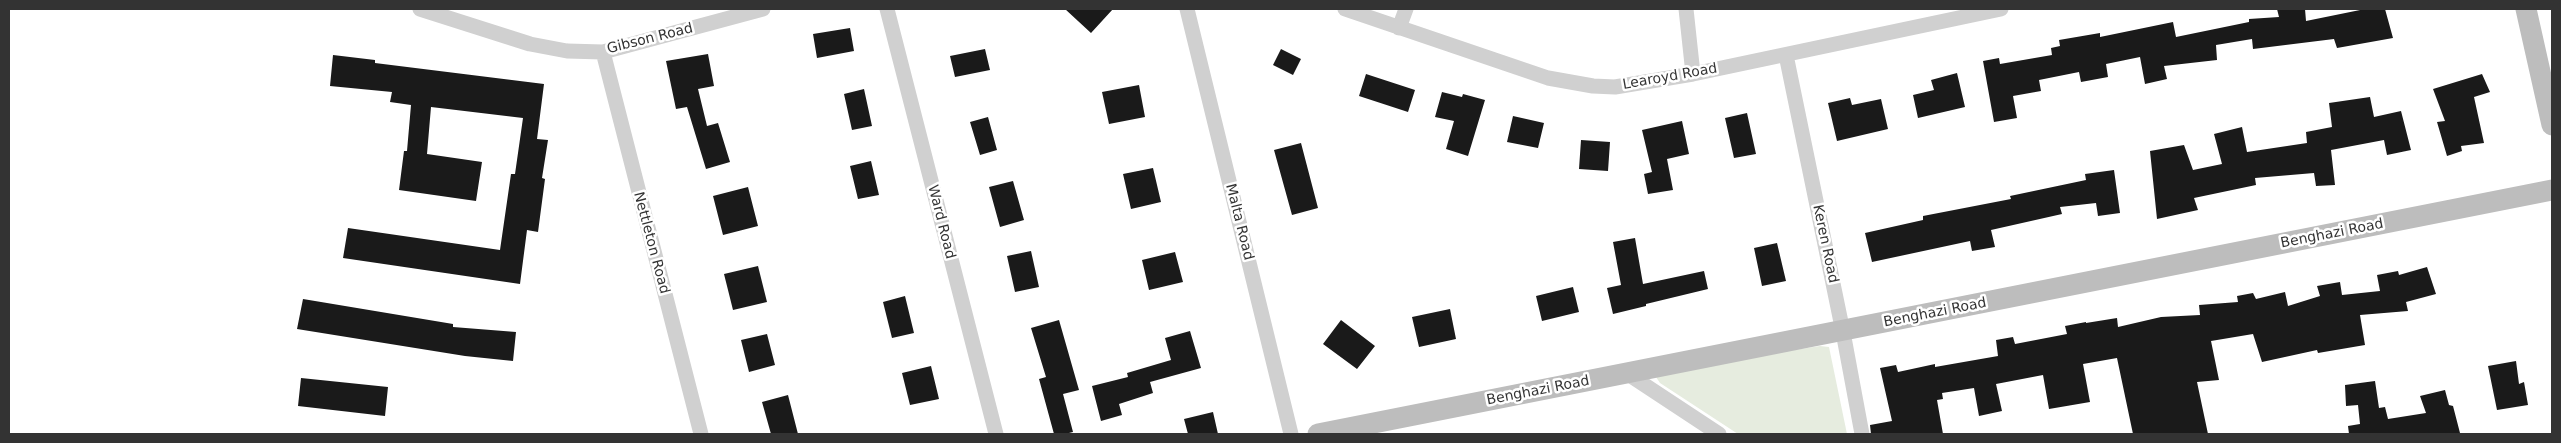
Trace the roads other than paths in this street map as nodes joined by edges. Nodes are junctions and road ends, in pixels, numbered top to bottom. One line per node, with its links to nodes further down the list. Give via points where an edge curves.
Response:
1 (420, 9): 11 (street, Gibson Road, via 530,44 567,51)
2 (763, 9): 11 (street, Gibson Road)
3 (887, 9): 19 (street, Ward Road)
4 (1187, 9): 20 (street, Malta Road)
5 (1344, 9): 10 (street, Learoyd Road)
6 (1406, 9): 10 (street)
7 (1686, 9): 13 (street)
8 (2001, 9): 12 (street, Learoyd Road)
9 (2526, 9): 14 (street)
10 (1399, 28): 13 (street, Learoyd Road, via 1548,78 1593,86 1640,84)
11 (603, 52): 18 (street, Nettleton Road)
12 (1786, 55): 13 (street, Learoyd Road); 16 (street, Keren Road)
13 (1694, 74)
14 (2552, 125)
15 (2552, 190): 16 (street, Benghazi Road)
16 (1844, 332): 17 (street, Benghazi Road); 23 (street, Keren Road)
17 (1628, 374): 21 (street, Benghazi Road); 22 (street)
18 (701, 434)
19 (996, 434)
20 (1291, 434)
21 (1318, 434)
22 (1720, 434)
23 (1862, 434)

